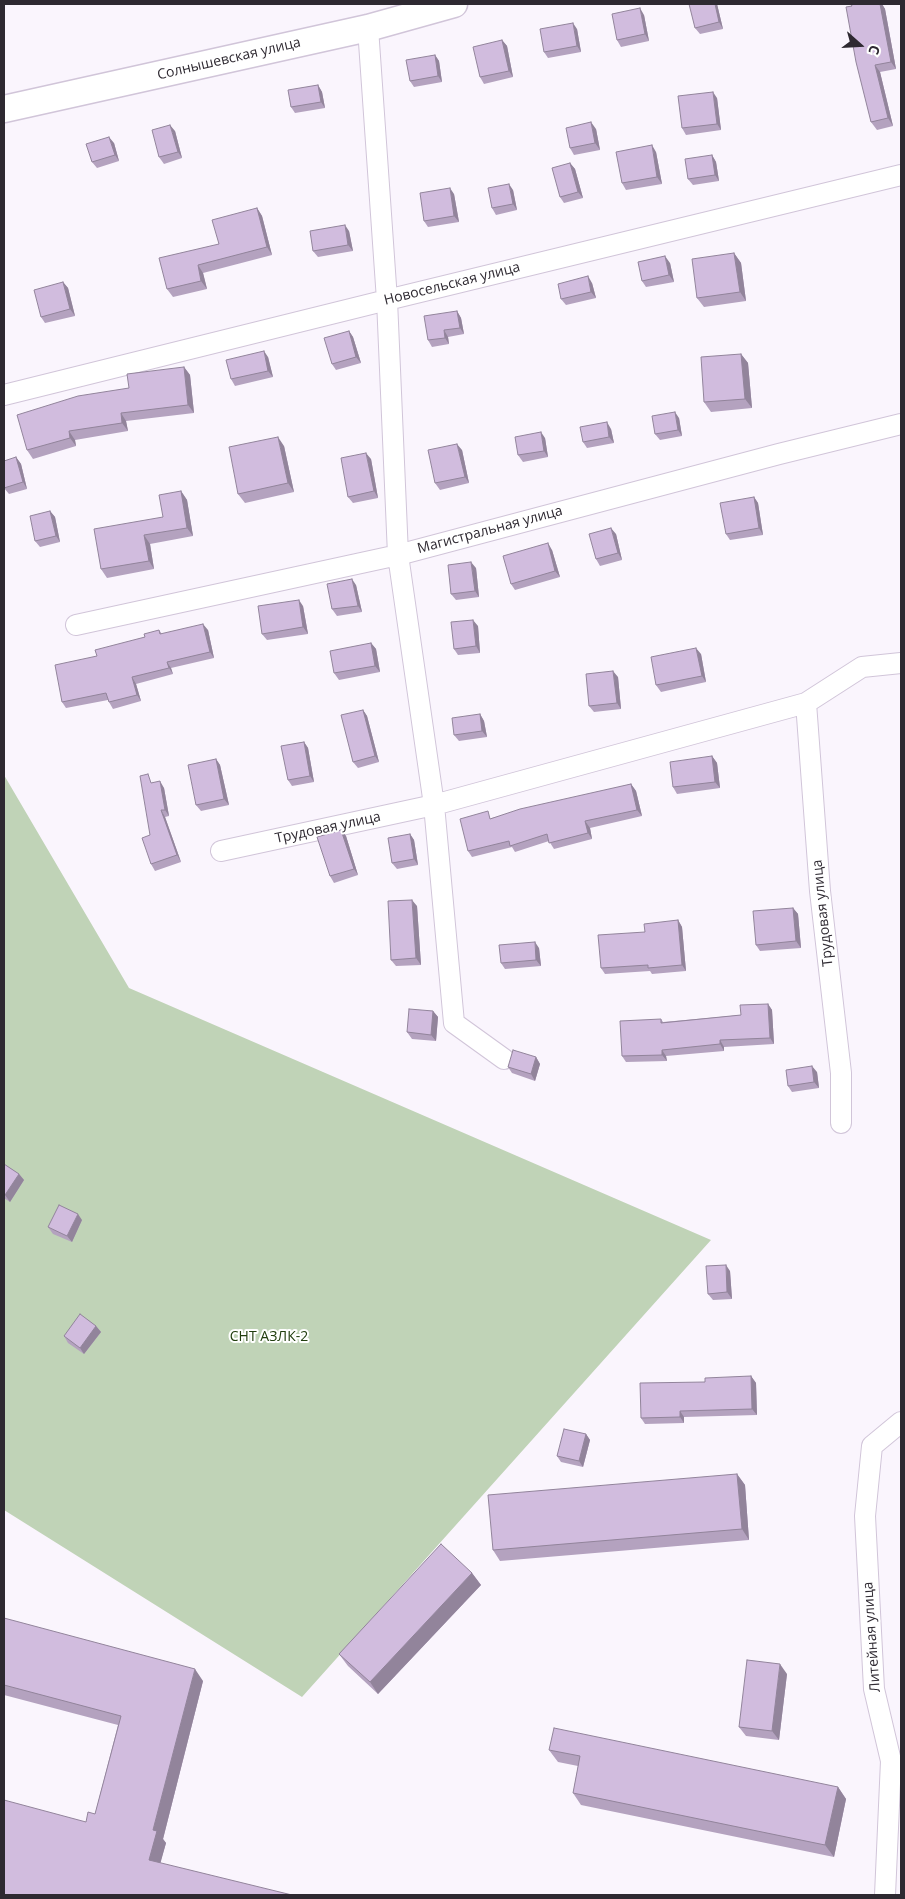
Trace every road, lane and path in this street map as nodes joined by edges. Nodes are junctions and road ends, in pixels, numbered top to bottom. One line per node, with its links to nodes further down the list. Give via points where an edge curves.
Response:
1 (454, 4): 2 (street, Солнышевская улица)
2 (368, 28): 3 (street, Солнышевская улица); 5 (street)
3 (4, 109)
4 (901, 175): 5 (street, Новосельская улица)
5 (387, 300): 6 (street, Новосельская улица); 8 (street)
6 (4, 395)
7 (901, 424): 8 (street, Магистральная улица)
8 (398, 555): 9 (street, Магистральная улица); 12 (street)
9 (76, 624)
10 (901, 663): 11 (street, Трудовая улица, via 862,667)
11 (806, 703): 12 (street, Трудовая улица); 15 (street, Трудовая улица, via 820,891 840,1073)
12 (434, 805): 13 (street, Трудовая улица); 14 (street, via 454,1023)
13 (222, 851)
14 (504, 1059)
15 (841, 1123)
16 (901, 1422): 17 (street, Литейная улица, via 872,1446 865,1516 874,1688 891,1761)
17 (885, 1895)

